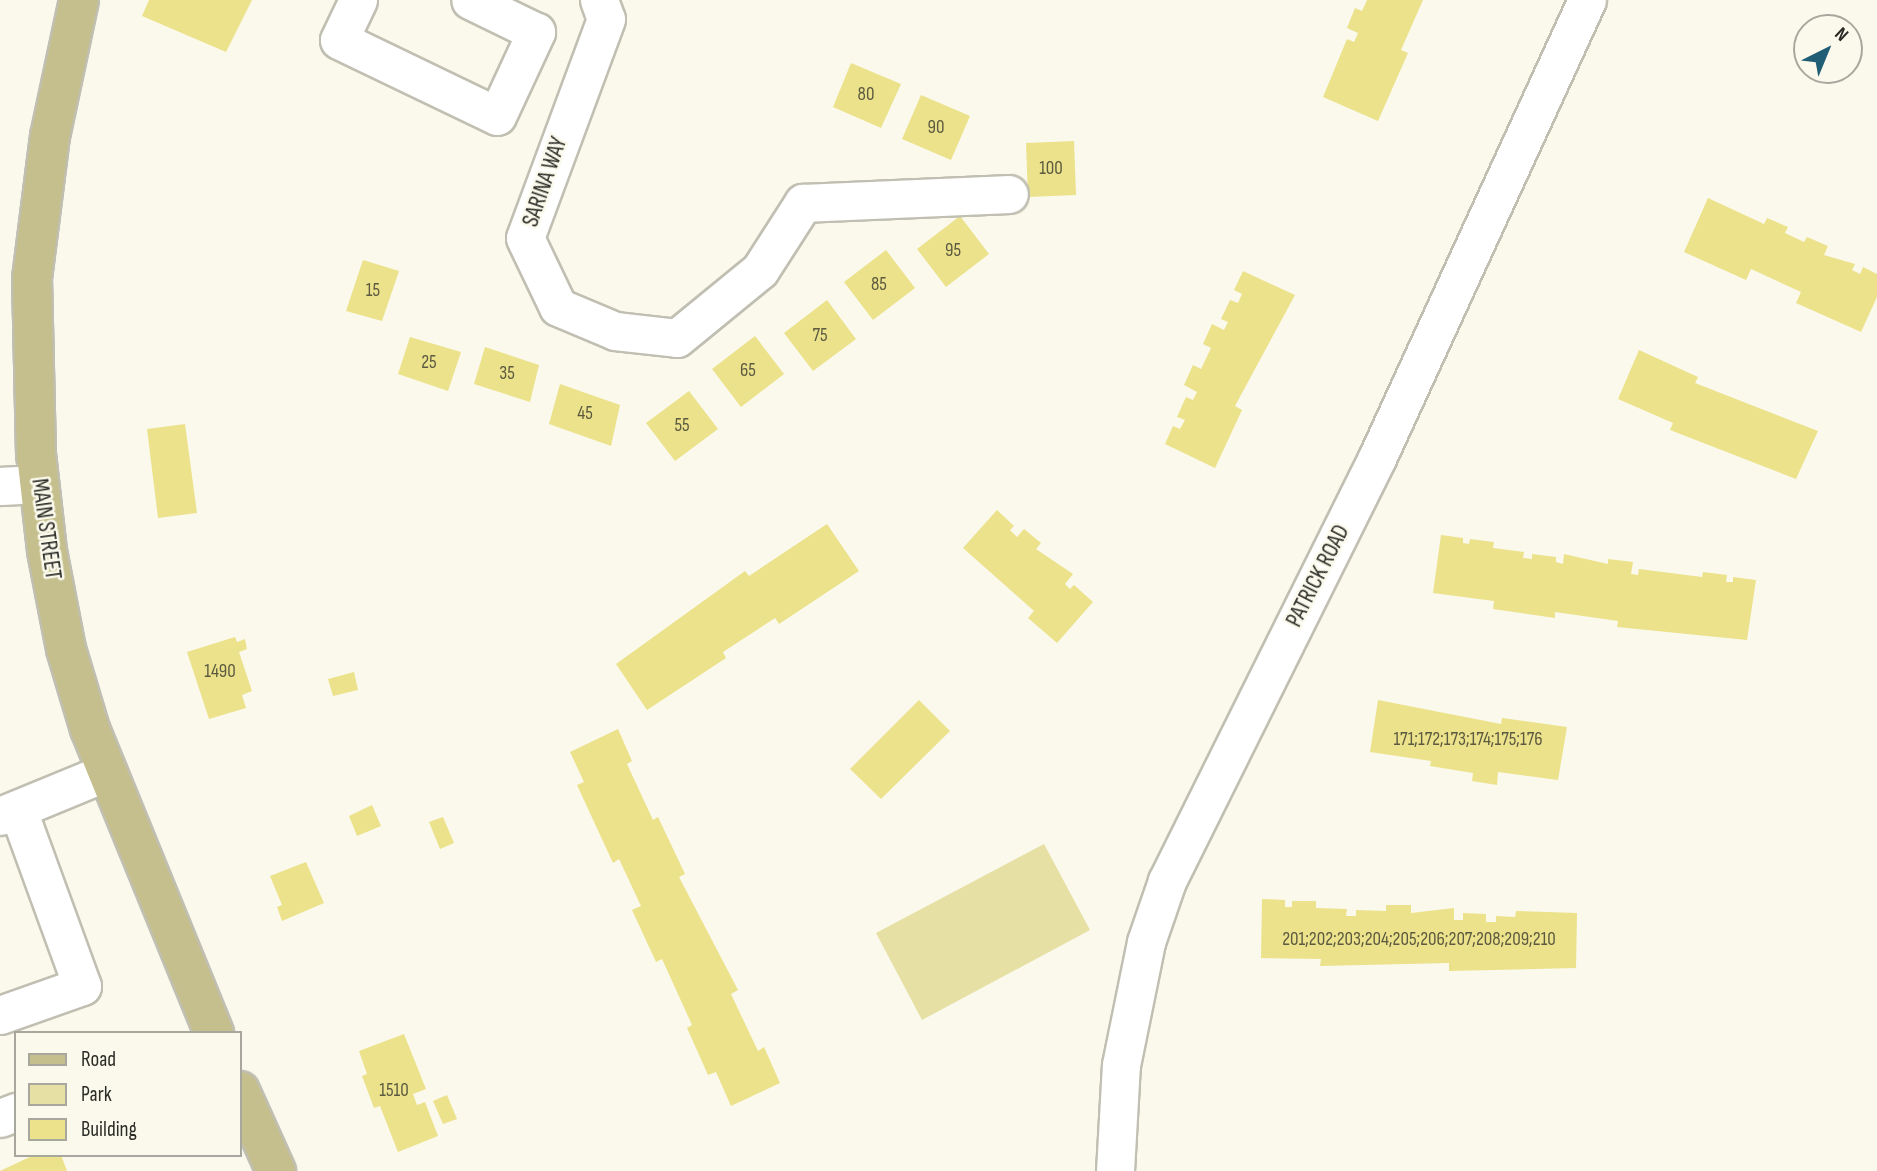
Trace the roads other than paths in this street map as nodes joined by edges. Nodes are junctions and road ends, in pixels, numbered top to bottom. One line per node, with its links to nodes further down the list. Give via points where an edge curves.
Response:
1 (79, 0): 7 (main road, MAIN STREET, via 50,136 32,278)
2 (358, 0): 3 (street, via 339,40 497,116 536,32)
3 (470, 0)
4 (599, 0): 6 (street, SARINA WAY, via 606,19 526,238 558,307 615,331 677,338 760,270 803,203)
5 (1587, 0): 15 (street, PATRICK ROAD, via 1377,458 1167,881 1146,942 1121,1065)
6 (1009, 194)
7 (39, 484): 8 (street); 9 (main road, MAIN STREET, via 66,649)
8 (0, 486)
9 (107, 772): 10 (street); 12 (main road, MAIN STREET)
10 (9, 813): 11 (street, via 82,986)
11 (0, 1015)
12 (213, 1031)
13 (242, 1095): 14 (main road)
14 (276, 1171)
15 (1115, 1171)

